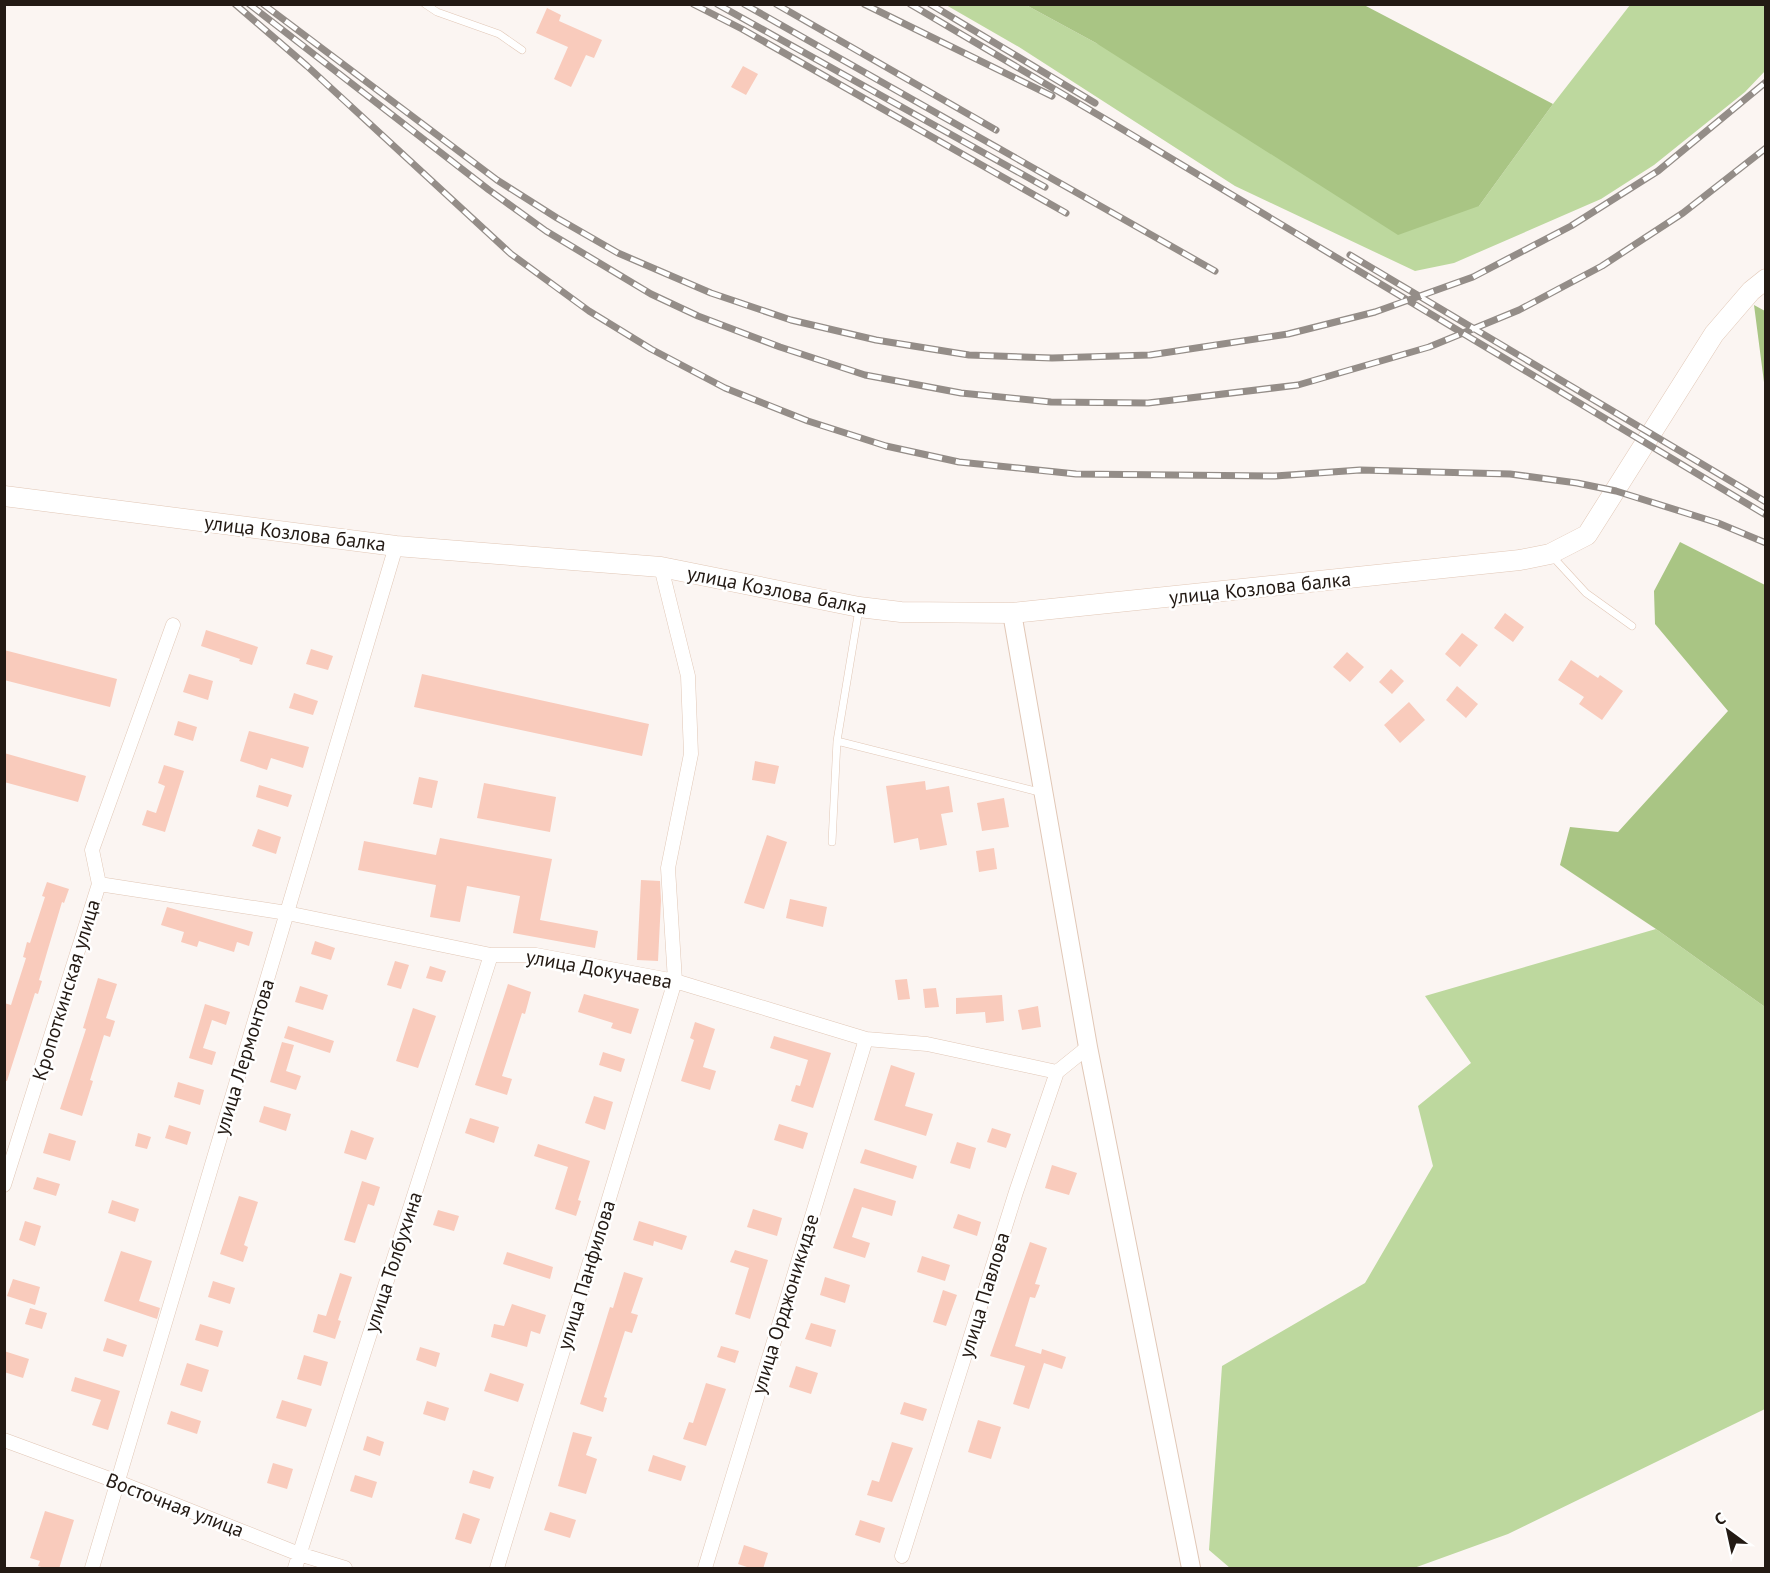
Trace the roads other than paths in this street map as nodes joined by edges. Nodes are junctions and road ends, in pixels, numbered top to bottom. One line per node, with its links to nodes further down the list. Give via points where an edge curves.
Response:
1 (425, 4): 2 (lane, via 499,34)
2 (522, 50)
3 (1758, 285): 6 (main road, улица Козлова балка, via 1714,334 1587,535)
4 (4, 496): 5 (main road, улица Козлова балка)
5 (396, 546): 7 (main road, улица Козлова балка); 16 (street, улица Лермонтова)
6 (1550, 554): 9 (main road, улица Козлова балка, via 1508,562); 11 (lane, via 1586,592)
7 (661, 567): 8 (main road, улица Козлова балка); 18 (street, via 688,676 691,754 668,868)
8 (859, 607): 9 (main road, улица Козлова балка, via 901,612); 12 (lane)
9 (1012, 614): 13 (street)
10 (173, 625): 15 (street, Кропоткинская улица, via 92,850)
11 (1632, 626)
12 (837, 741): 13 (lane); 14 (lane)
13 (1044, 793): 20 (street)
14 (832, 842)
15 (99, 884): 16 (street, улица Докучаева); 22 (street, Кропоткинская улица)
16 (287, 913): 17 (street, улица Докучаева); 24 (street, улица Лермонтова)
17 (491, 955): 18 (street, улица Докучаева, via 536,955); 25 (street, улица Толбухина)
18 (675, 981): 19 (street, улица Докучаева); 30 (street, улица Панфилова)
19 (866, 1039): 21 (street, улица Докучаева, via 927,1044); 31 (street, улица Орджоникидзе)
20 (1088, 1047): 21 (street); 32 (street)
21 (1057, 1072): 26 (street, улица Павлова)
22 (4, 1185)
23 (4, 1440): 24 (street, Восточная улица)
24 (118, 1482): 25 (street, Восточная улица); 27 (street, улица Лермонтова)
25 (299, 1554): 28 (street, улица Толбухина); 29 (street, Восточная улица)
26 (902, 1556)
27 (92, 1569)
28 (295, 1569)
29 (345, 1569)
30 (497, 1569)
31 (705, 1569)
32 (1191, 1569)

